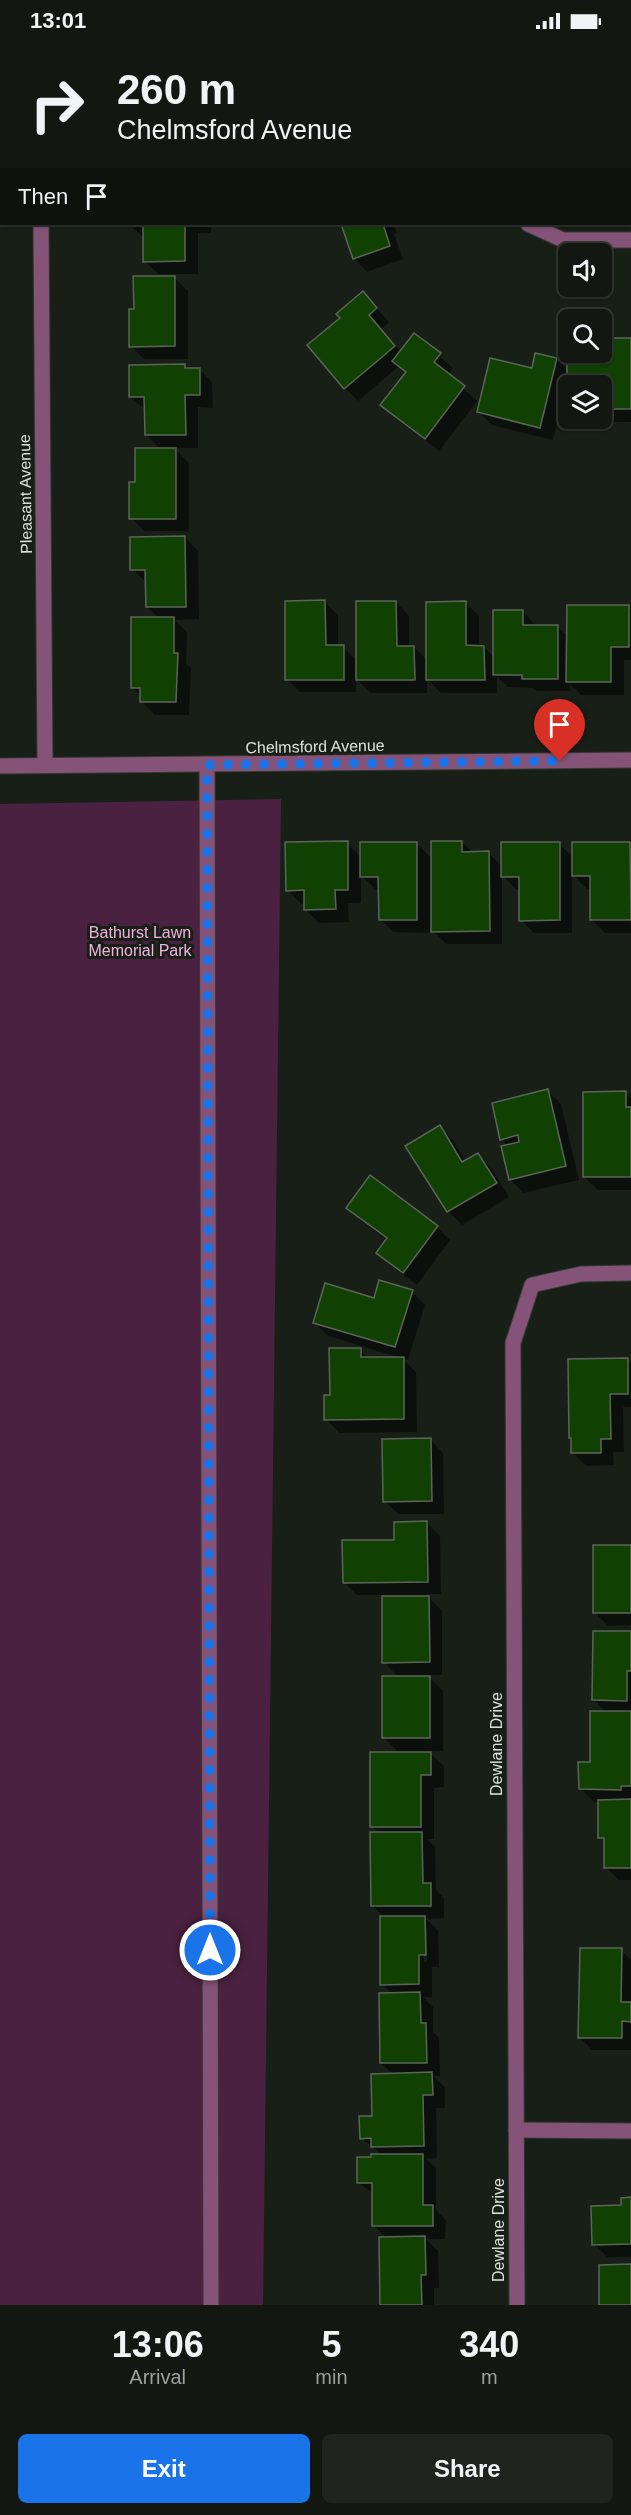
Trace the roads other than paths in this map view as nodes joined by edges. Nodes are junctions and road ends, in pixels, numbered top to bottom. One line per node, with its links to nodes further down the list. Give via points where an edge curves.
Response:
1 (41, 225): 5 (street, Pleasant Avenue)
2 (530, 225): 3 (street, via 563,240)
3 (631, 240)
4 (631, 760): 6 (street, Chelmsford Avenue)
5 (45, 765): 6 (street, Chelmsford Avenue); 7 (street, Chelmsford Avenue)
6 (207, 765): 11 (street)
7 (0, 766)
8 (631, 1273): 9 (street, Dewlane Drive, via 581,1274 532,1286 513,1343)
9 (516, 2130): 10 (street); 12 (street, Dewlane Drive)
10 (631, 2131)
11 (211, 2305)
12 (517, 2305)

